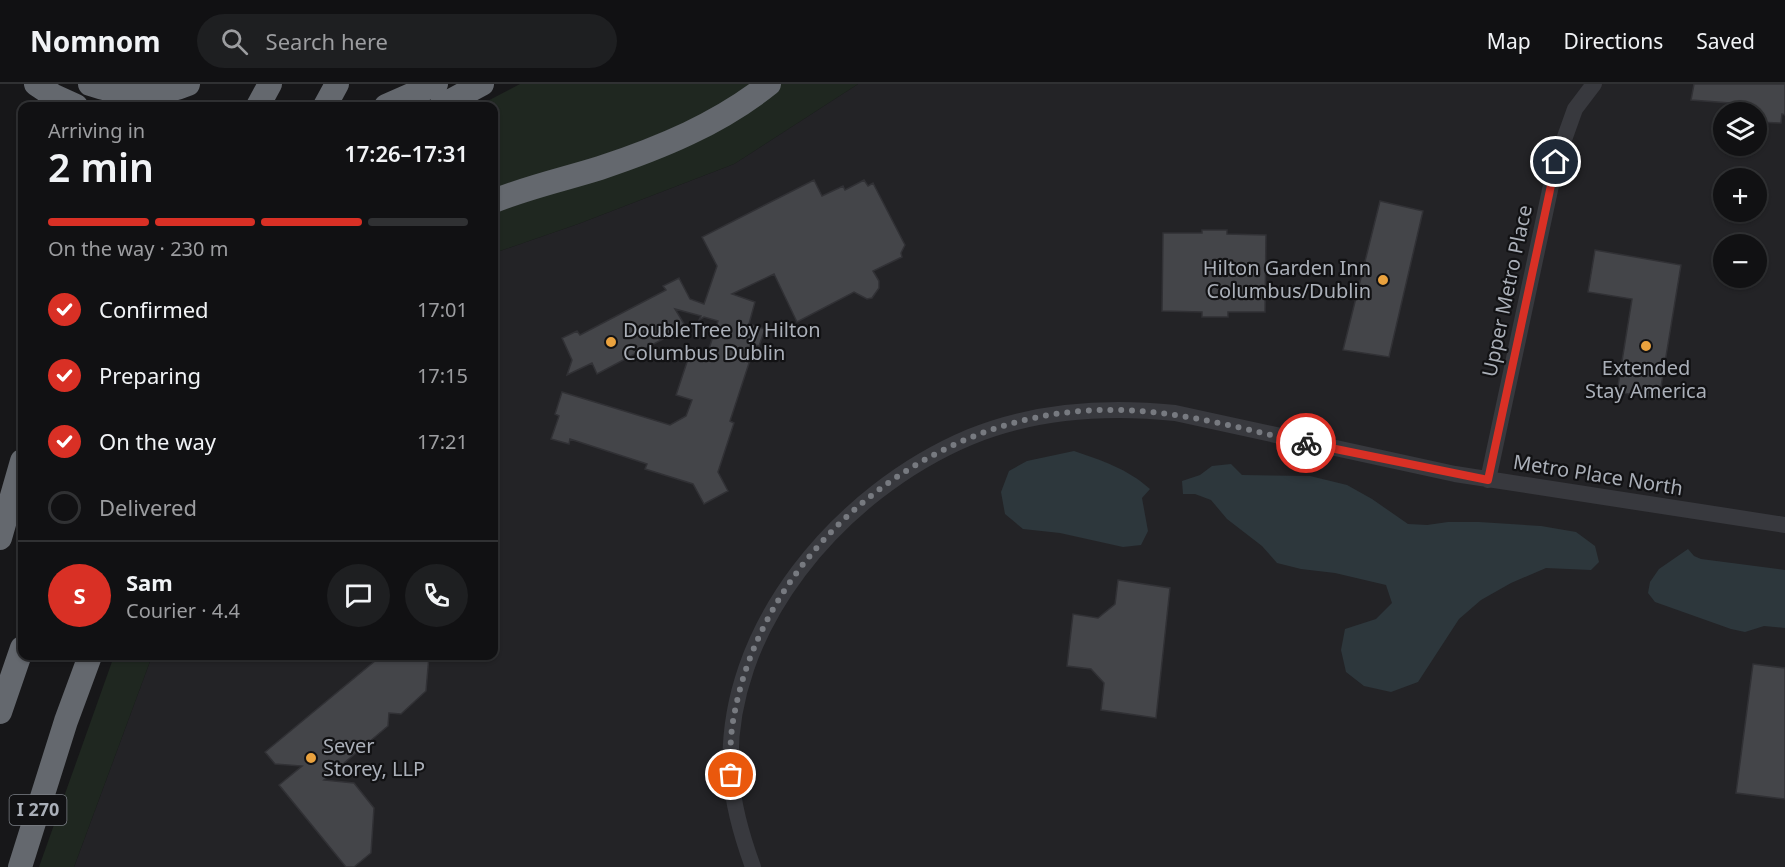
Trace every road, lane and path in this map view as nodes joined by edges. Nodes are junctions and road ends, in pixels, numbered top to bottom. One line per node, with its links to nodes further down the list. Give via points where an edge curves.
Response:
1 (36, 84): 10 (highway)
2 (90, 84): 3 (highway, via 144,93)
3 (188, 84)
4 (270, 84): 11 (highway)
5 (337, 84): 12 (highway)
6 (436, 84): 13 (highway)
7 (482, 84): 14 (highway)
8 (769, 84): 15 (highway, via 746,102 684,137)
9 (1594, 84): 17 (street, Upper Metro Place, via 1575,109 1556,162)
10 (67, 102)
11 (260, 102)
12 (327, 102)
13 (395, 102)
14 (448, 102)
15 (498, 200)
16 (18, 475): 19 (highway)
17 (1488, 480): 18 (street, Metro Place North); 26 (street, Metro Place North, via 1175,413 1131,409 1036,418 972,436 933,454 871,495 838,524 790,581 765,624 738,696 730,756 733,795)
18 (1785, 525)
19 (0, 538)
20 (18, 660): 23 (highway)
21 (89, 660): 24 (highway, I 270)
22 (98, 660): 24 (highway)
23 (0, 712)
24 (56, 753): 25 (highway, I 270)
25 (20, 867)
26 (753, 867)

